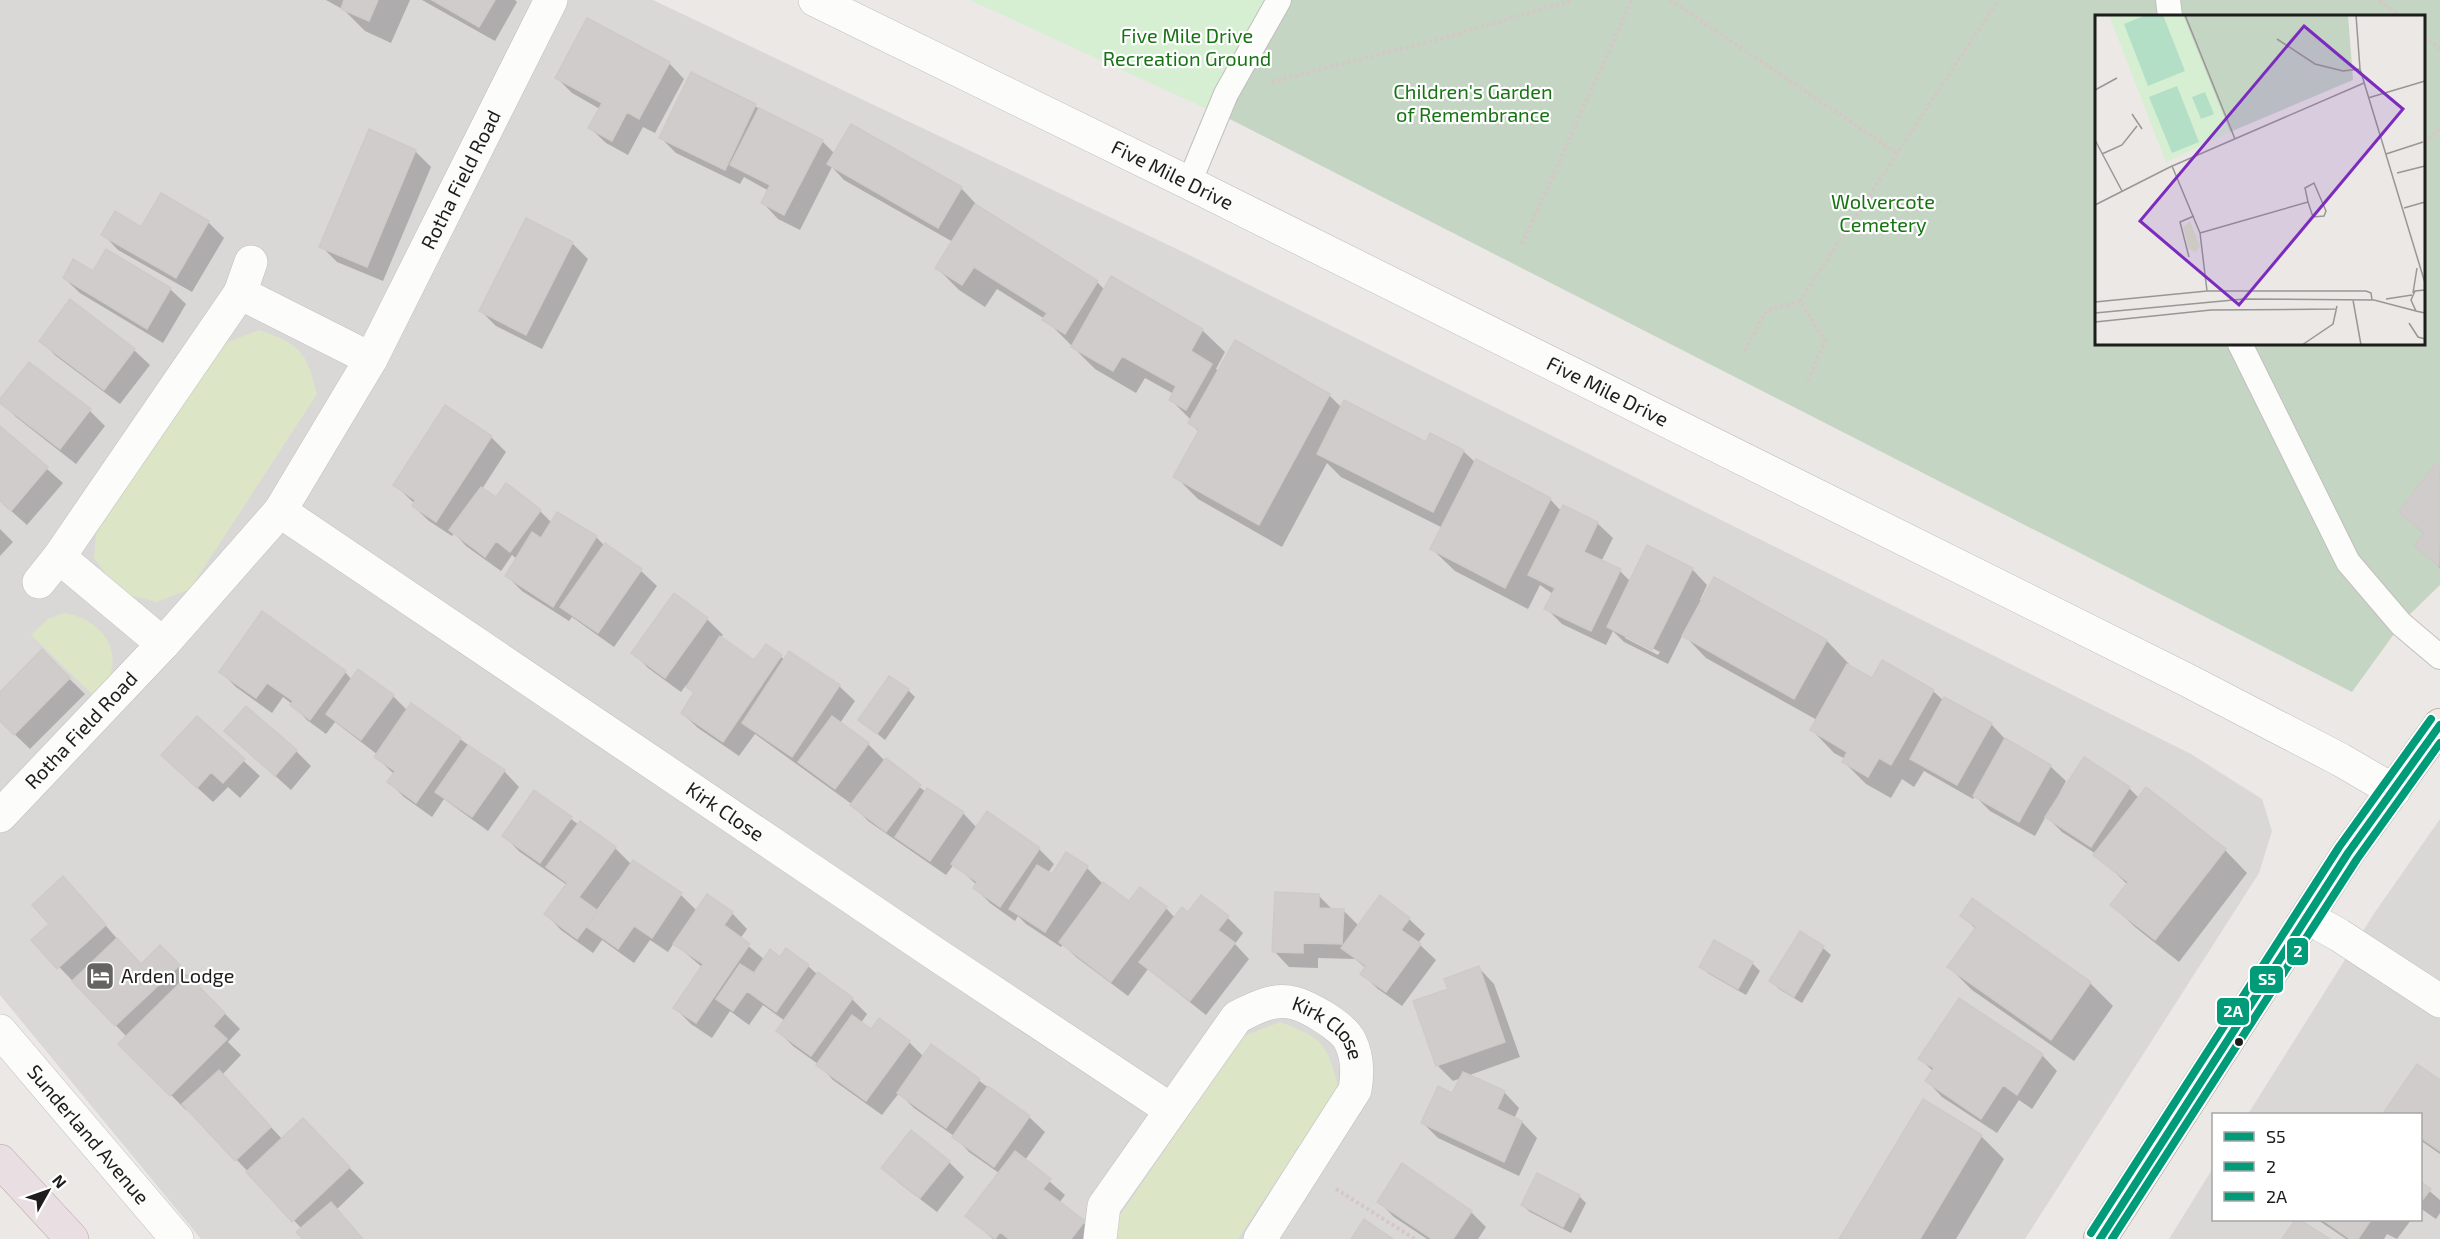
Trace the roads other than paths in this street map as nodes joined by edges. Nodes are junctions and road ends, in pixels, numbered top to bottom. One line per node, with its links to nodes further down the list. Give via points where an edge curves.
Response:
1 (551, 0): 10 (street, Rotha Field Road)
2 (815, 0): 6 (street, Five Mile Drive)
3 (1279, 0): 6 (lane, via 1226,94)
4 (2168, 0): 5 (lane)
5 (2170, 15)
6 (1189, 183): 17 (street, Five Mile Drive, via 2185,678)
7 (251, 262): 8 (street)
8 (240, 293): 10 (street); 12 (street)
9 (2240, 345): 15 (lane, via 2348,562 2401,624)
10 (371, 359): 11 (street, Rotha Field Road)
11 (280, 511): 14 (street, Rotha Field Road); 22 (street, Kirk Close)
12 (59, 557): 13 (street); 14 (street)
13 (39, 582)
14 (163, 645): 18 (street, Rotha Field Road)
15 (2440, 657)
16 (2440, 725): 17 (main road)
17 (2394, 791): 19 (main road)
18 (0, 816)
19 (2307, 917): 20 (street); 28 (main road)
20 (2440, 1001)
21 (0, 1031): 25 (street, Sunderland Avenue)
22 (1171, 1110): 26 (street, Kirk Close, via 1104,1206); 27 (street, Kirk Close, via 1237,1017 1262,1005 1288,1002 1321,1015 1350,1039 1358,1070 1355,1090)
23 (0, 1161): 24 (highway)
24 (72, 1239)
25 (177, 1239)
26 (1100, 1239)
27 (1260, 1239)
28 (2100, 1239)

